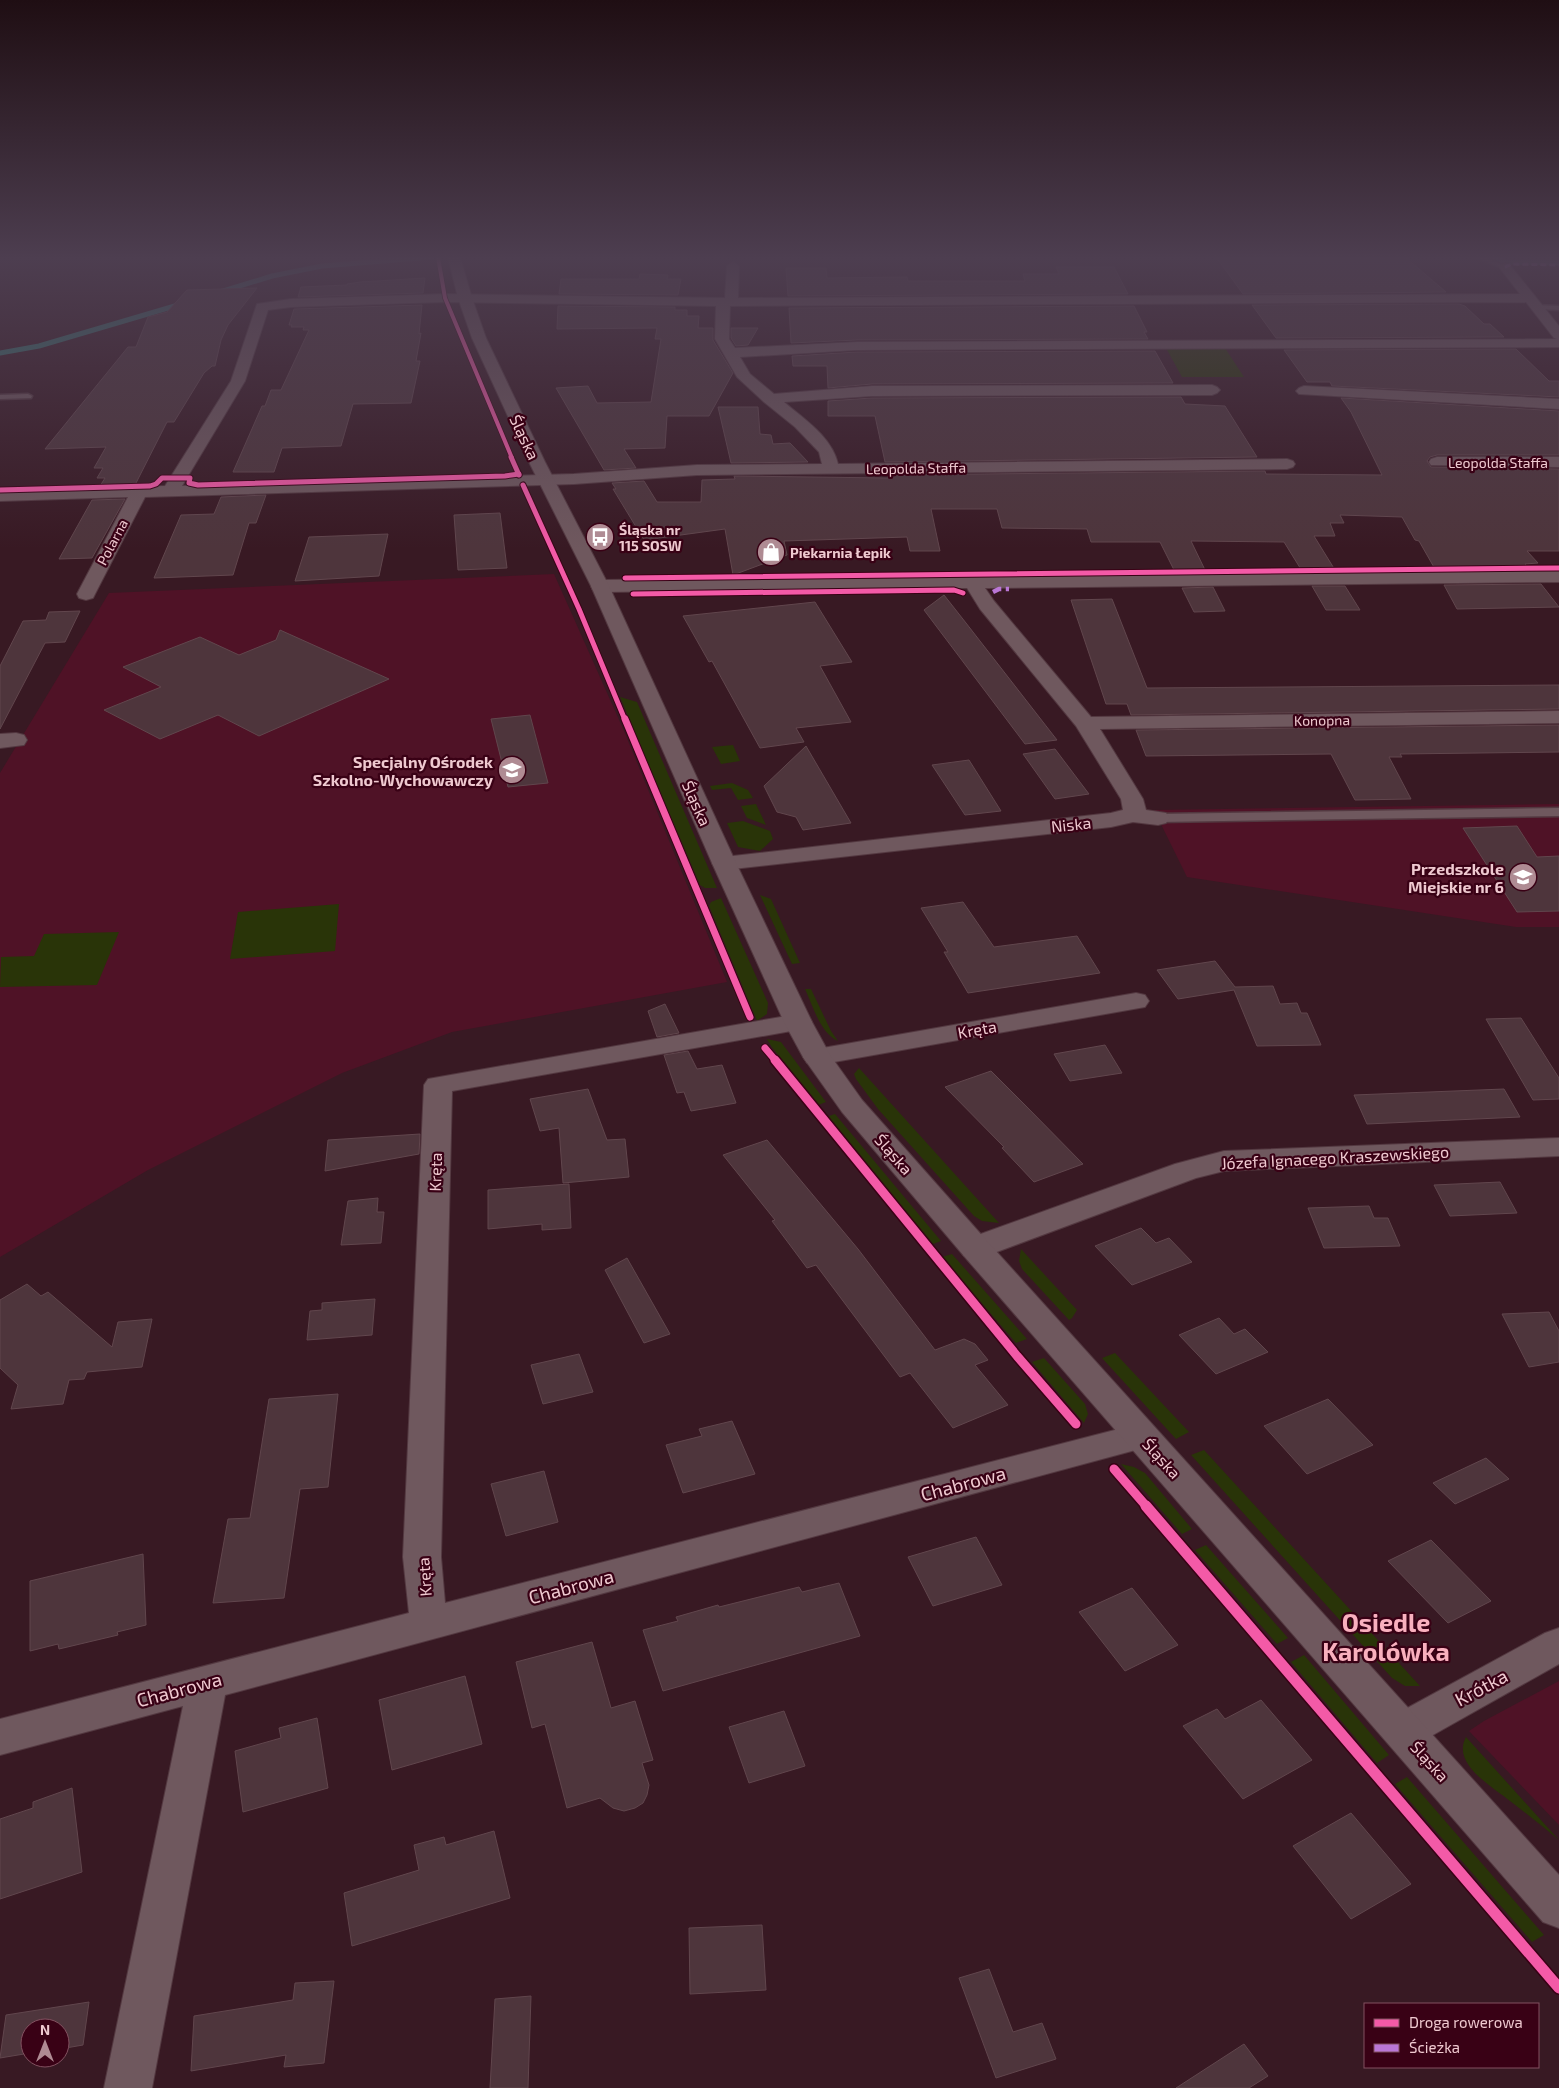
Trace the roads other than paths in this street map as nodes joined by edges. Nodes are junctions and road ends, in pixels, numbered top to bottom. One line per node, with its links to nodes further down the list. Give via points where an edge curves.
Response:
1 (246, 354): 15 (street, via 238,381)
2 (488, 354): 14 (street, Śląska)
3 (732, 354): 8 (street, via 744,377)
4 (1212, 390): 8 (street, via 872,391)
5 (1304, 391): 9 (street)
6 (28, 396): 7 (lane)
7 (0, 397)
8 (769, 400): 13 (street, via 801,424 827,451)
9 (1559, 404)
10 (1437, 462): 11 (street, Leopolda Staffa)
11 (1559, 462)
12 (1287, 464): 13 (street, Leopolda Staffa)
13 (831, 469): 14 (street, Leopolda Staffa, via 684,471)
14 (546, 480): 15 (street, Leopolda Staffa); 20 (street, Śląska)
15 (170, 491): 16 (street, Leopolda Staffa)
16 (139, 492): 17 (street, Leopolda Staffa); 21 (street, Polarna)
17 (0, 496)
18 (1559, 576): 19 (street)
19 (974, 582): 20 (street); 23 (street, via 987,605)
20 (600, 586): 27 (street, Śląska)
21 (86, 594)
22 (1559, 717): 23 (street, Konopna)
23 (1085, 723): 25 (street, via 1132,799)
24 (1559, 812): 26 (lane)
25 (1133, 815): 26 (street, Niska); 27 (street, Niska)
26 (1158, 818)
27 (724, 863): 29 (street, Śląska)
28 (1136, 1001): 30 (street, Kręta)
29 (798, 1022): 30 (street, Śląska); 34 (street, Kręta, via 438,1085 422,1557 424,1598)
30 (817, 1057): 32 (street, Śląska, via 852,1106)
31 (1559, 1146): 32 (street, Józefa Ignacego Kraszewskiego, via 1224,1161 1186,1171)
32 (975, 1248): 33 (street, Śląska)
33 (1142, 1436): 34 (street, Chabrowa); 37 (street, Śląska)
34 (430, 1623): 36 (street, Chabrowa)
35 (1559, 1645): 37 (street, Krótka)
36 (208, 1682): 38 (street, Chabrowa); 40 (street)
37 (1403, 1731): 39 (street, Śląska)
38 (0, 1737)
39 (1559, 1907)
40 (128, 2088)

